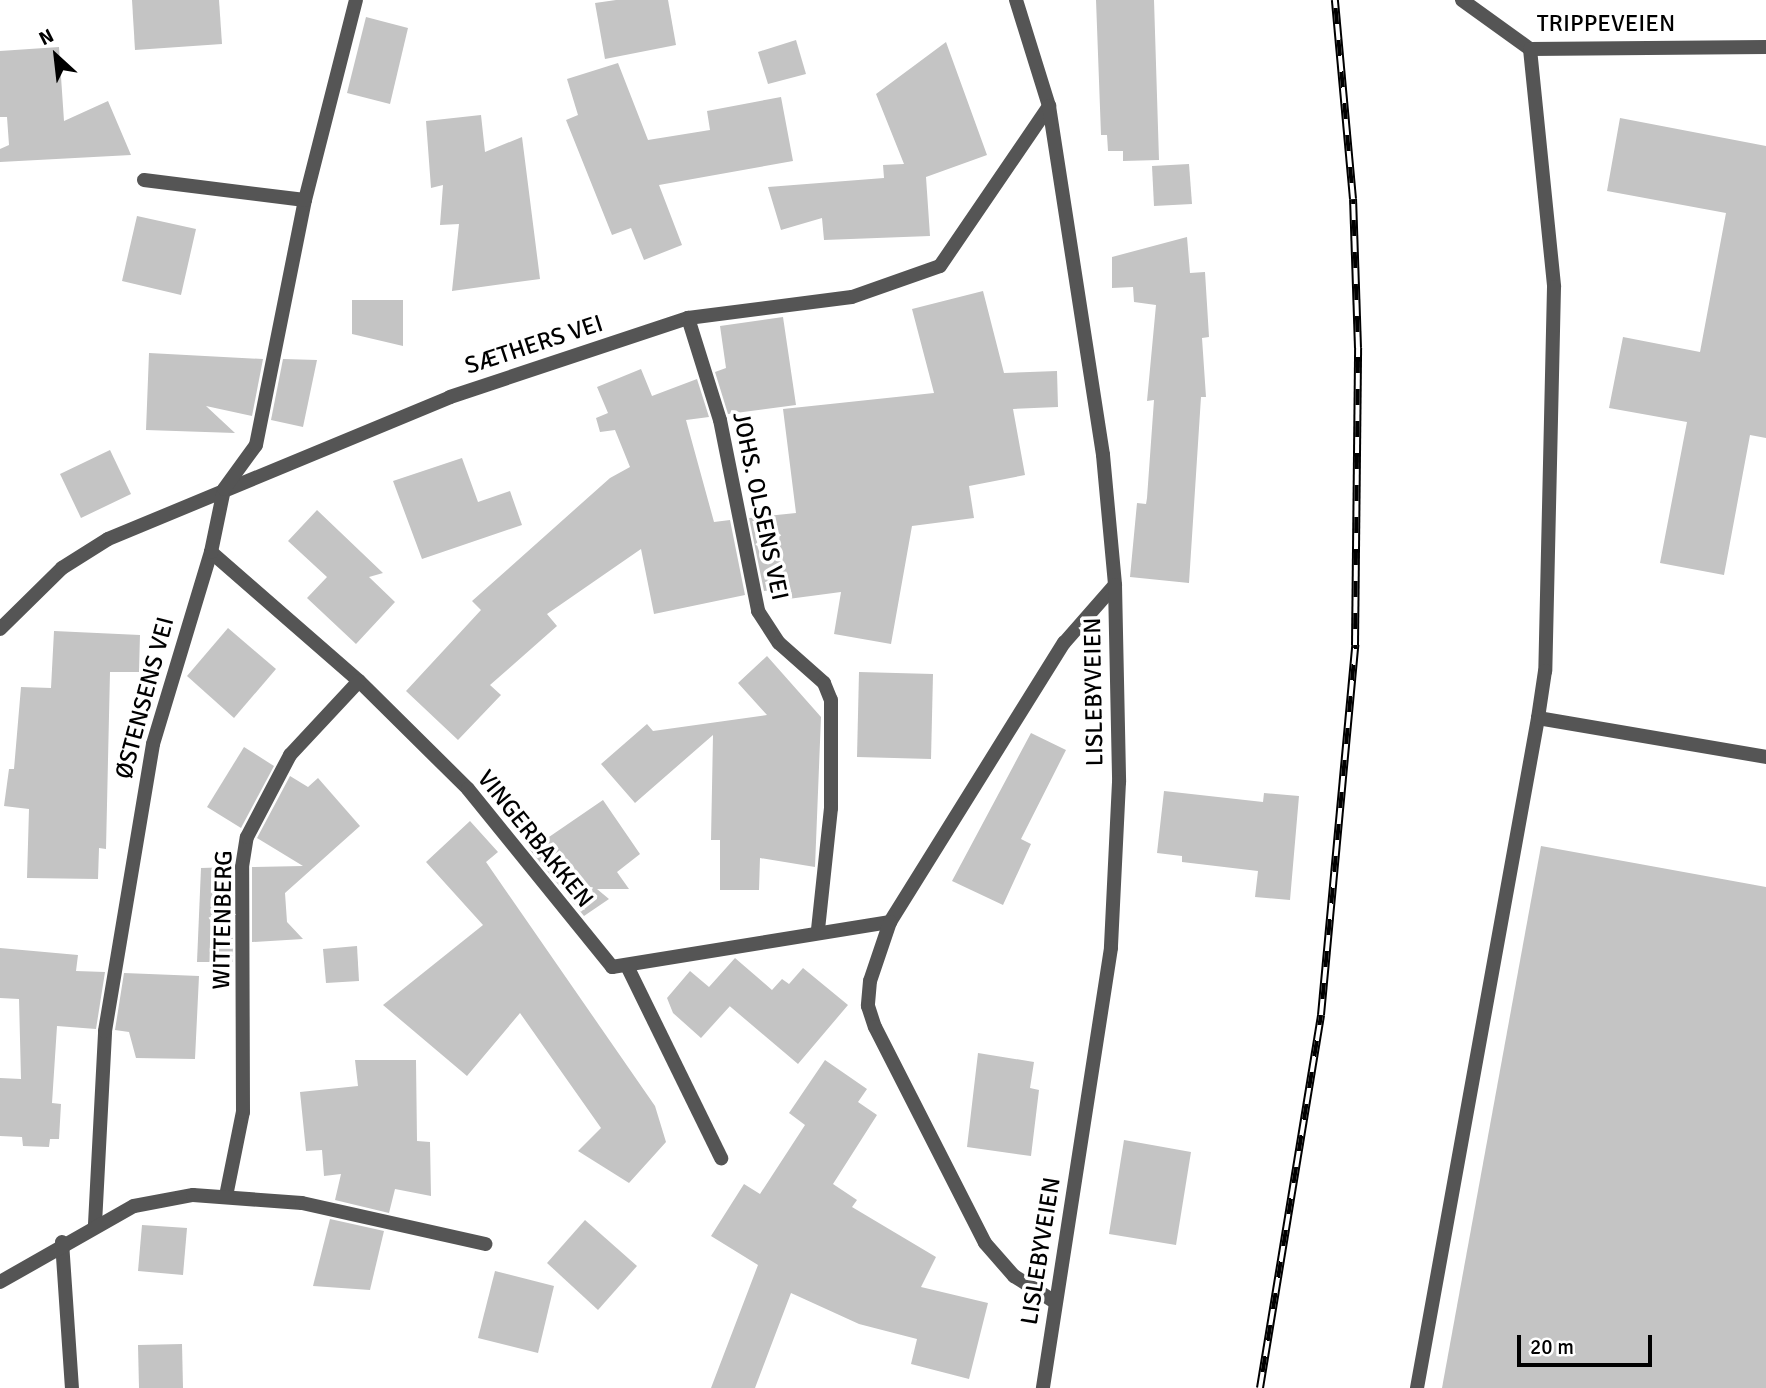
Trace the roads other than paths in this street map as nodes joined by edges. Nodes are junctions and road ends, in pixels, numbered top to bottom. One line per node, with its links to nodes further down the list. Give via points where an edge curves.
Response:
1 (356, 0): 8 (street, ØSTENSENS VEI)
2 (1016, 0): 6 (street, LISLEBYVEIEN)
3 (1462, 0): 5 (street, TRIPPEVEIEN)
4 (1766, 47): 5 (street, TRIPPEVEIEN)
5 (1530, 49): 15 (street, via 1554,287 1545,671)
6 (1049, 106): 9 (street, SÆTHERS VEI, via 940,267 852,297); 12 (street, LISLEBYVEIEN, via 1083,307)
7 (144, 180): 8 (street)
8 (305, 200): 10 (street, ØSTENSENS VEI, via 256,445)
9 (688, 318): 10 (street, SÆTHERS VEI, via 450,397); 18 (street, JOHS. OLSENS VEI, via 720,420 758,611 779,643 824,683 831,700 831,808)
10 (223, 489): 11 (street, ØSTENSENS VEI); 13 (street, SÆTHERS VEI, via 108,539 62,568)
11 (211, 552): 14 (street, VINGERBAKKEN); 22 (street, ØSTENSENS VEI, via 159,718 131,855 105,1031)
12 (1115, 585): 17 (street, via 1064,643); 26 (street, LISLEBYVEIEN, via 1119,782 1111,948)
13 (0, 629)
14 (359, 681): 19 (street, VINGERBAKKEN, via 468,789 601,959 612,967); 21 (street, WITTENBERG, via 289,755 247,837 242,867 243,1112)
15 (1538, 718): 16 (street); 29 (street)
16 (1766, 757)
17 (890, 922): 18 (street); 26 (street, via 870,981 868,1006 875,1027 985,1243 1014,1276)
18 (818, 930): 19 (street)
19 (628, 968): 20 (street)
20 (721, 1158)
21 (226, 1196): 22 (street, via 160,1198); 24 (street, via 354,1212)
22 (95, 1224): 23 (street)
23 (62, 1242): 25 (street); 27 (street)
24 (485, 1244)
25 (0, 1282)
26 (1055, 1302): 28 (street, LISLEBYVEIEN)
27 (72, 1388)
28 (1043, 1388)
29 (1417, 1388)

